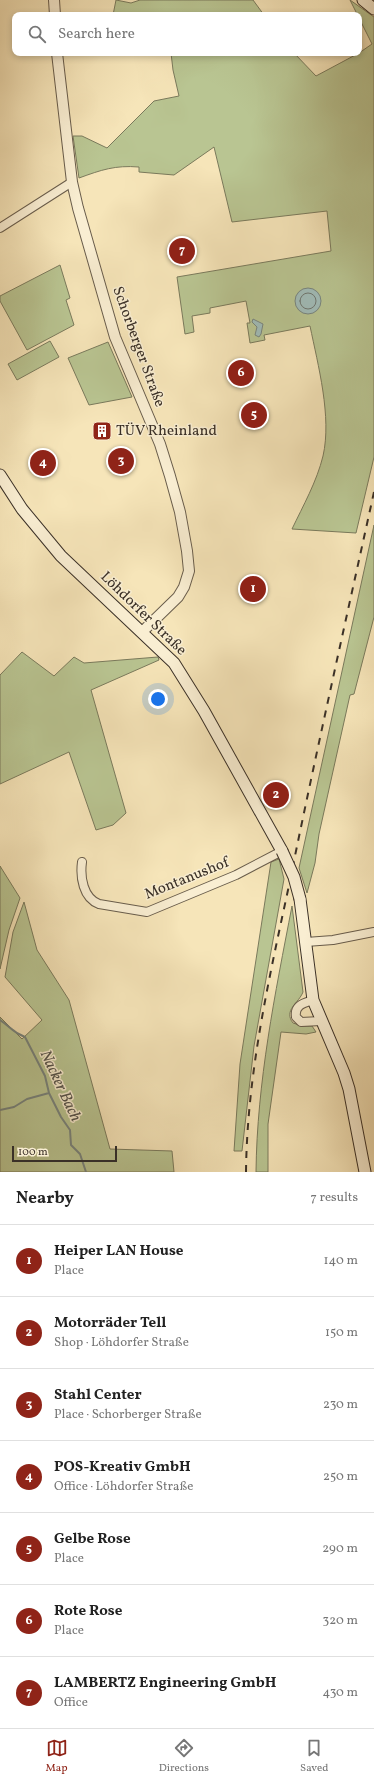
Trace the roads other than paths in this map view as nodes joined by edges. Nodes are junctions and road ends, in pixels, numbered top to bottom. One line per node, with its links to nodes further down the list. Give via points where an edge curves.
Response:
1 (54, 0): 4 (street)
2 (363, 0): 3 (main road)
3 (374, 9)
4 (55, 12)
5 (57, 56): 6 (street, Schorberger Straße)
6 (72, 182): 7 (street); 9 (street, Schorberger Straße, via 115,337 160,444 170,476 187,551 187,583 178,597)
7 (0, 228)
8 (0, 475): 9 (main road, Löhdorfer Straße, via 22,509 61,556)
9 (142, 632): 10 (main road, Löhdorfer Straße, via 181,673)
10 (282, 850): 11 (street, Montanushof, via 236,875 147,912 99,904 92,900 84,887); 13 (main road, Löhdorfer Straße, bridge, via 300,899)
11 (82, 862)
12 (374, 932): 13 (street)
13 (306, 942): 14 (main road, Löhdorfer Straße)
14 (313, 1000): 15 (main road, Löhdorfer Straße); 15 (street, via 301,1004 296,1017 302,1022)
15 (321, 1021): 16 (main road, Löhdorfer Straße, via 349,1089)
16 (365, 1172)

